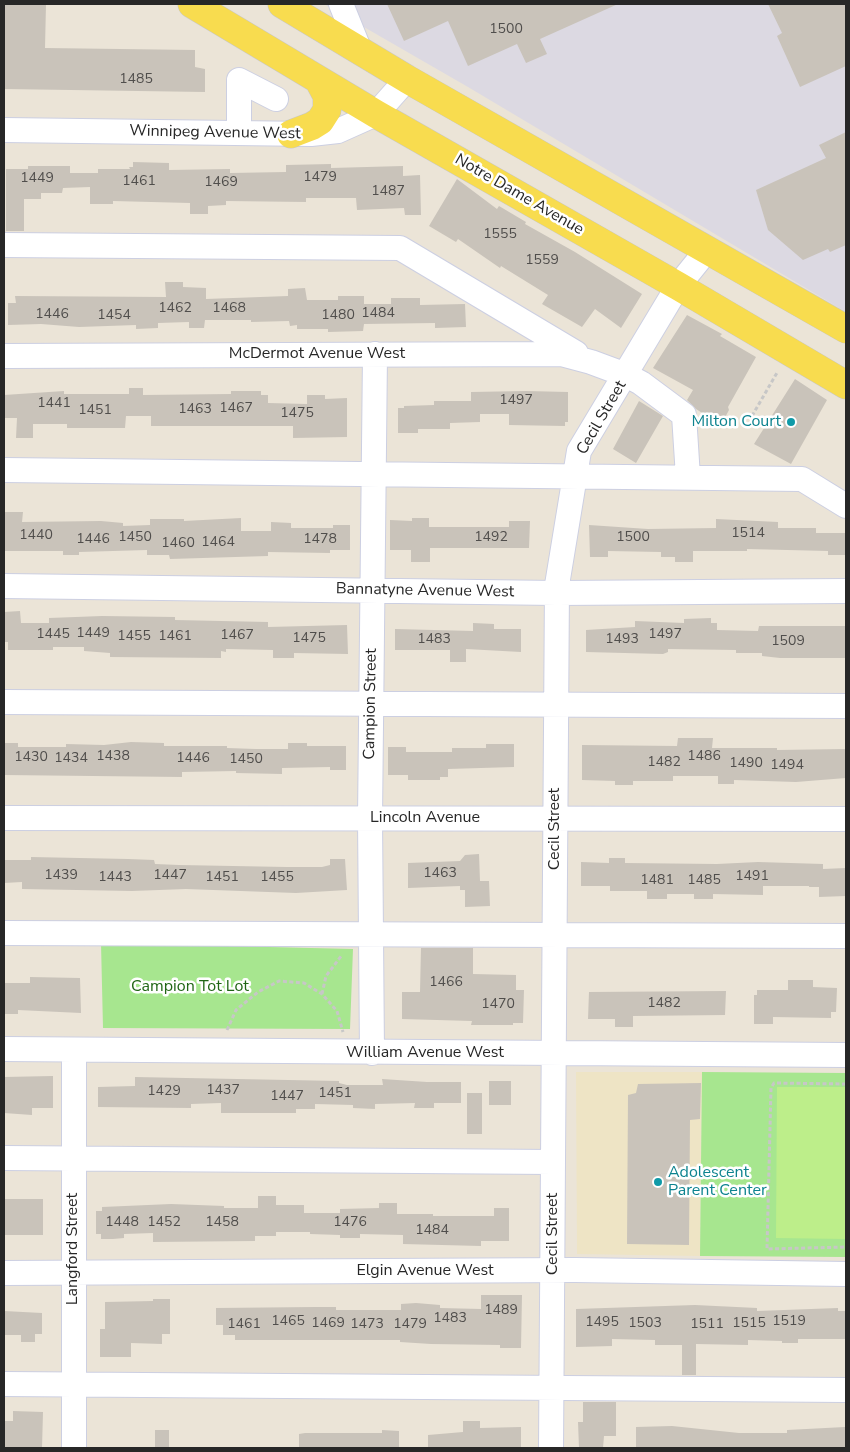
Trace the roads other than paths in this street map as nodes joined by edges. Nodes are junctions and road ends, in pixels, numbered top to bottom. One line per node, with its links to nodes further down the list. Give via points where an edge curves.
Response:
1 (192, 4): 6 (main road, Notre Dame Avenue)
2 (282, 4): 4 (main road)
3 (341, 4): 4 (street)
4 (360, 51): 5 (main road)
5 (408, 79): 8 (street, Winnipeg Avenue West); 13 (main road)
6 (319, 81): 8 (main road, Notre Dame Avenue); 11 (main road, via 327,96 327,110 320,121)
7 (276, 99): 10 (street, via 239,80)
8 (376, 114): 11 (street, Winnipeg Avenue West, via 338,131); 14 (main road, Notre Dame Avenue)
9 (4, 130): 10 (street, Winnipeg Avenue West)
10 (239, 132): 11 (street, Winnipeg Avenue West)
11 (291, 134)
12 (4, 244): 18 (street, via 400,248)
13 (706, 250): 14 (street, Cecil Street); 15 (main road)
14 (678, 286): 19 (street, Cecil Street); 20 (main road, Notre Dame Avenue)
15 (846, 330)
16 (375, 354): 17 (street, McDermot Avenue West); 18 (street, McDermot Avenue West, via 561,354); 22 (street, Campion Street)
17 (4, 356)
18 (591, 362): 19 (street, McDermot Avenue West)
19 (626, 375): 23 (street, Cecil Street, via 579,451); 24 (street, McDermot Avenue West, via 684,415)
20 (846, 386)
21 (4, 470): 22 (street)
22 (374, 474): 23 (street); 27 (street, Campion Street)
23 (574, 475): 24 (street); 29 (street, Cecil Street)
24 (688, 477): 25 (street, via 802,479)
25 (846, 506)
26 (4, 586): 27 (street, Bannatyne Avenue West)
27 (373, 589): 29 (street, Bannatyne Avenue West); 31 (street, Campion Street)
28 (846, 591): 29 (street, Bannatyne Avenue West)
29 (556, 594): 32 (street, Cecil Street)
30 (4, 702): 31 (street)
31 (371, 703): 32 (street); 35 (street, Campion Street)
32 (556, 706): 33 (street); 36 (street, Cecil Street)
33 (846, 706)
34 (4, 818): 35 (street, Lincoln Avenue)
35 (370, 818): 36 (street, Lincoln Avenue); 40 (street, Campion Street)
36 (555, 819): 37 (street, Lincoln Avenue); 39 (street, Cecil Street)
37 (846, 819)
38 (4, 933): 40 (street)
39 (554, 934): 40 (street, via 528,937); 41 (street); 45 (street, Cecil Street)
40 (371, 935): 44 (street, Campion Street)
41 (846, 936)
42 (4, 1049): 43 (street, William Avenue West)
43 (74, 1050): 44 (street, William Avenue West); 48 (street, Langford Street)
44 (372, 1053): 45 (street, William Avenue West)
45 (554, 1055): 46 (street, William Avenue West); 49 (street, Cecil Street)
46 (846, 1055)
47 (4, 1158): 48 (street)
48 (73, 1158): 49 (street); 52 (street, Langford Street)
49 (553, 1162): 50 (street, Cecil Street)
50 (552, 1270): 52 (street, Elgin Avenue West); 53 (street, Elgin Avenue West); 56 (street, Cecil Street)
51 (4, 1273): 52 (street, Elgin Avenue West)
52 (73, 1273): 55 (street, Langford Street)
53 (846, 1274)
54 (4, 1384): 55 (street)
55 (72, 1384): 56 (street); 58 (street, Langford Street)
56 (552, 1387): 57 (street); 59 (street, Cecil Street)
57 (846, 1390)
58 (74, 1448)
59 (551, 1448)

